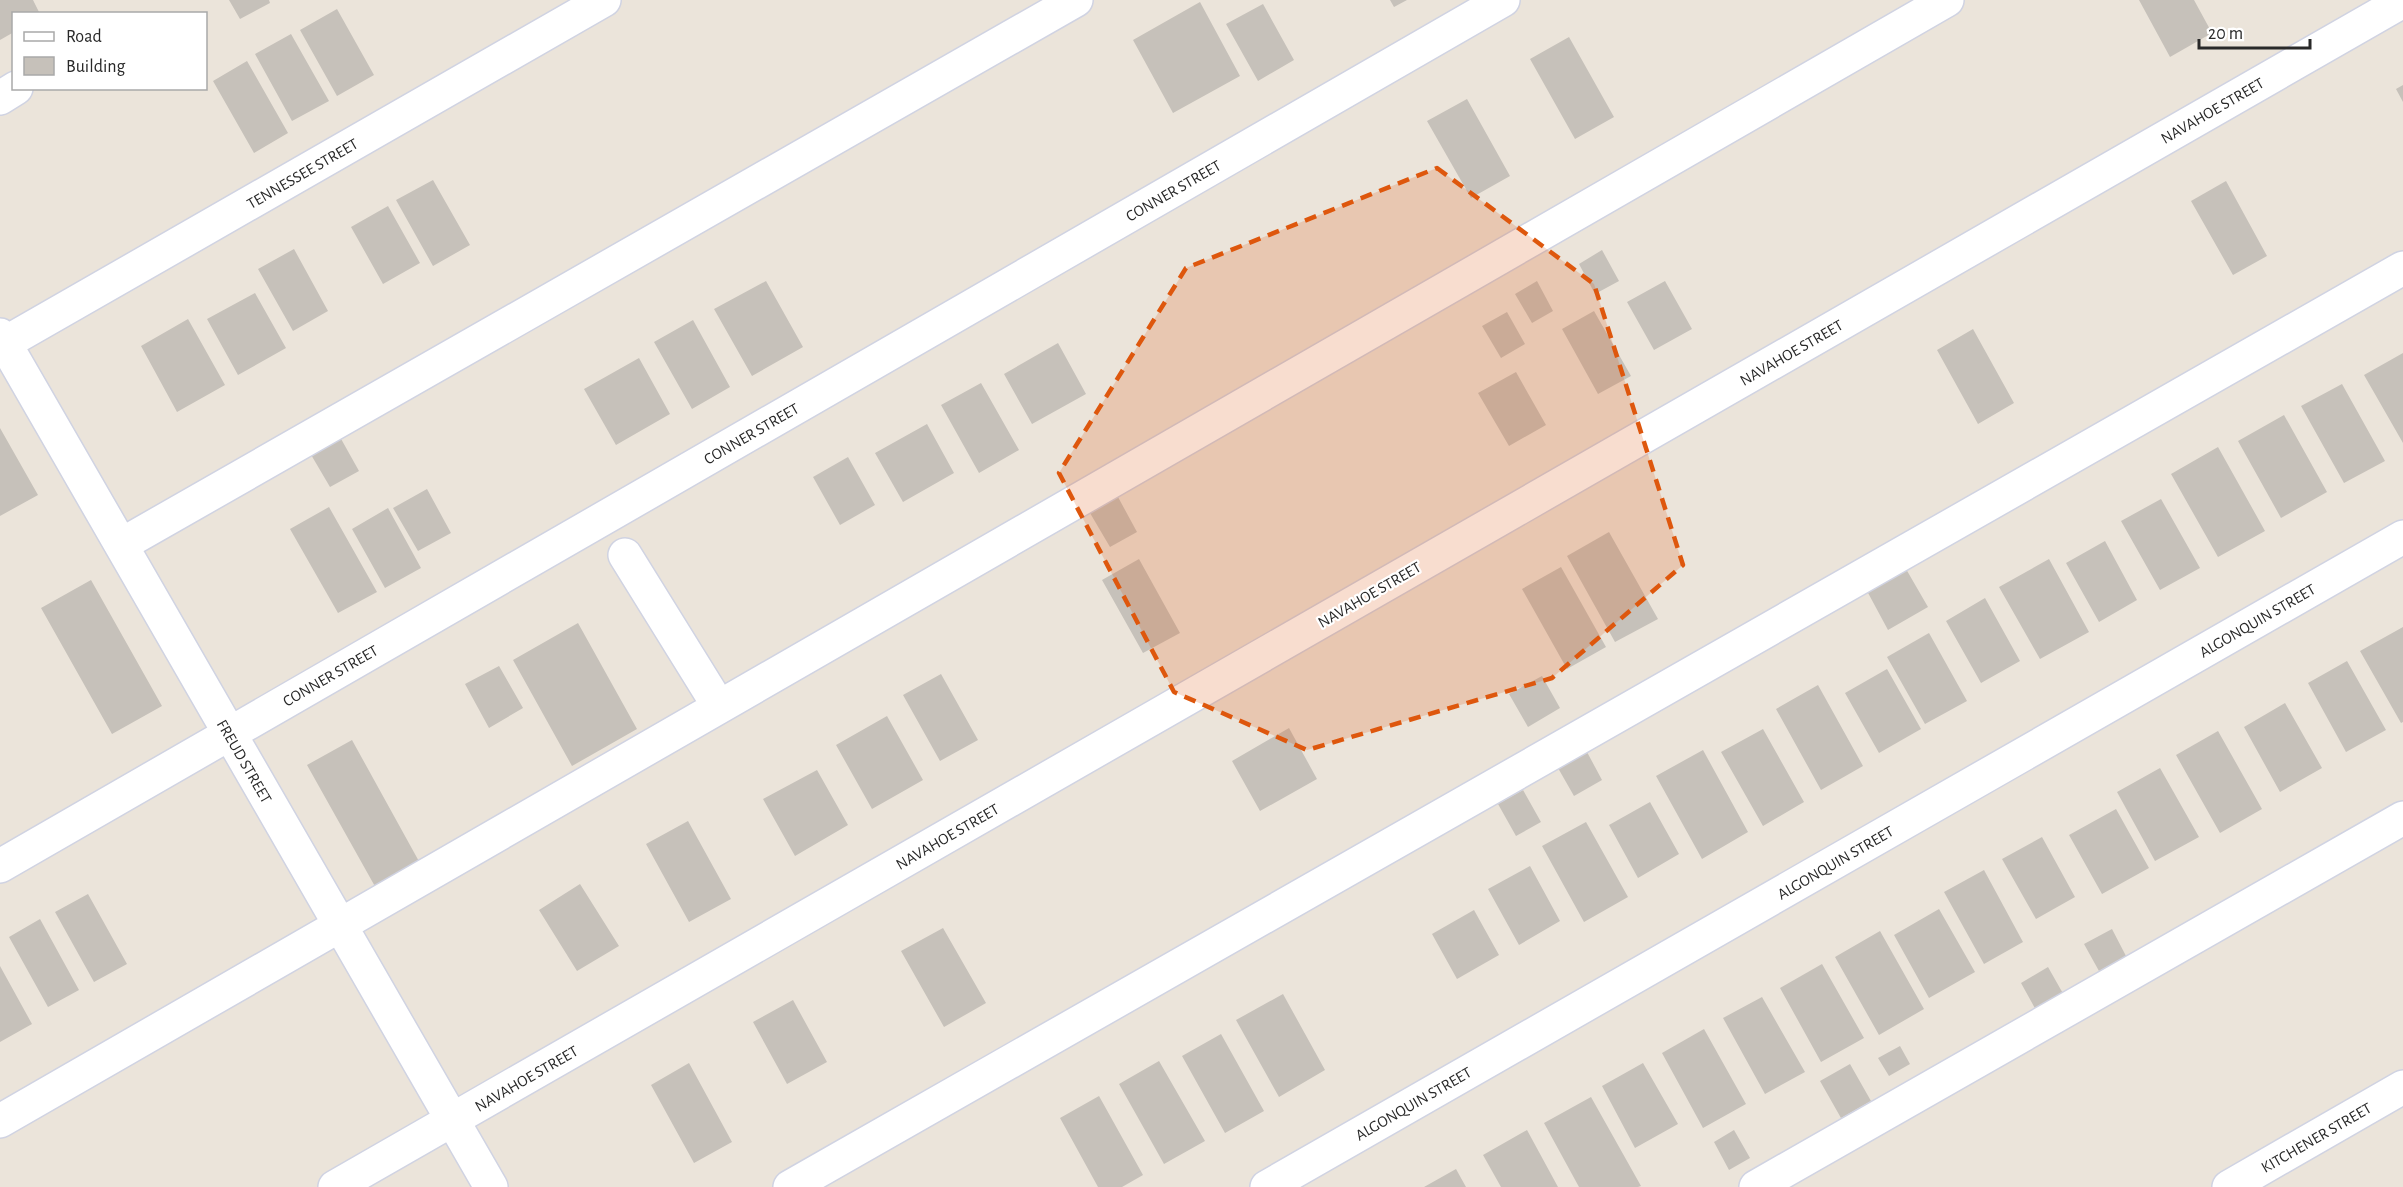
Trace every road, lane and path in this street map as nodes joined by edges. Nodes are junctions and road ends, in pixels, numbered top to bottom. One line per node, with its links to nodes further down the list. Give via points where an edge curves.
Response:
1 (604, 0): 9 (street, TENNESSEE STREET)
2 (1076, 0): 11 (street)
3 (1503, 0): 14 (street, CONNER STREET)
4 (1947, 0): 17 (street)
5 (2403, 1): 19 (street, NAVAHOE STREET)
6 (13, 90): 7 (street)
7 (0, 98)
8 (2403, 268): 23 (street)
9 (1, 341): 11 (street, FREUD STREET)
10 (2403, 537): 24 (street, ALGONQUIN STREET)
11 (121, 545): 14 (street, FREUD STREET)
12 (625, 555): 13 (street)
13 (710, 692)
14 (230, 734): 16 (street, CONNER STREET); 17 (street, FREUD STREET)
15 (2403, 818): 25 (street)
16 (0, 866)
17 (340, 924): 19 (street, FREUD STREET); 20 (street)
18 (2403, 1087): 26 (street, KITCHENER STREET)
19 (452, 1120): 21 (street, NAVAHOE STREET); 22 (street, FREUD STREET)
20 (0, 1121)
21 (335, 1187)
22 (491, 1187)
23 (790, 1187)
24 (1267, 1187)
25 (1756, 1187)
26 (2229, 1187)

